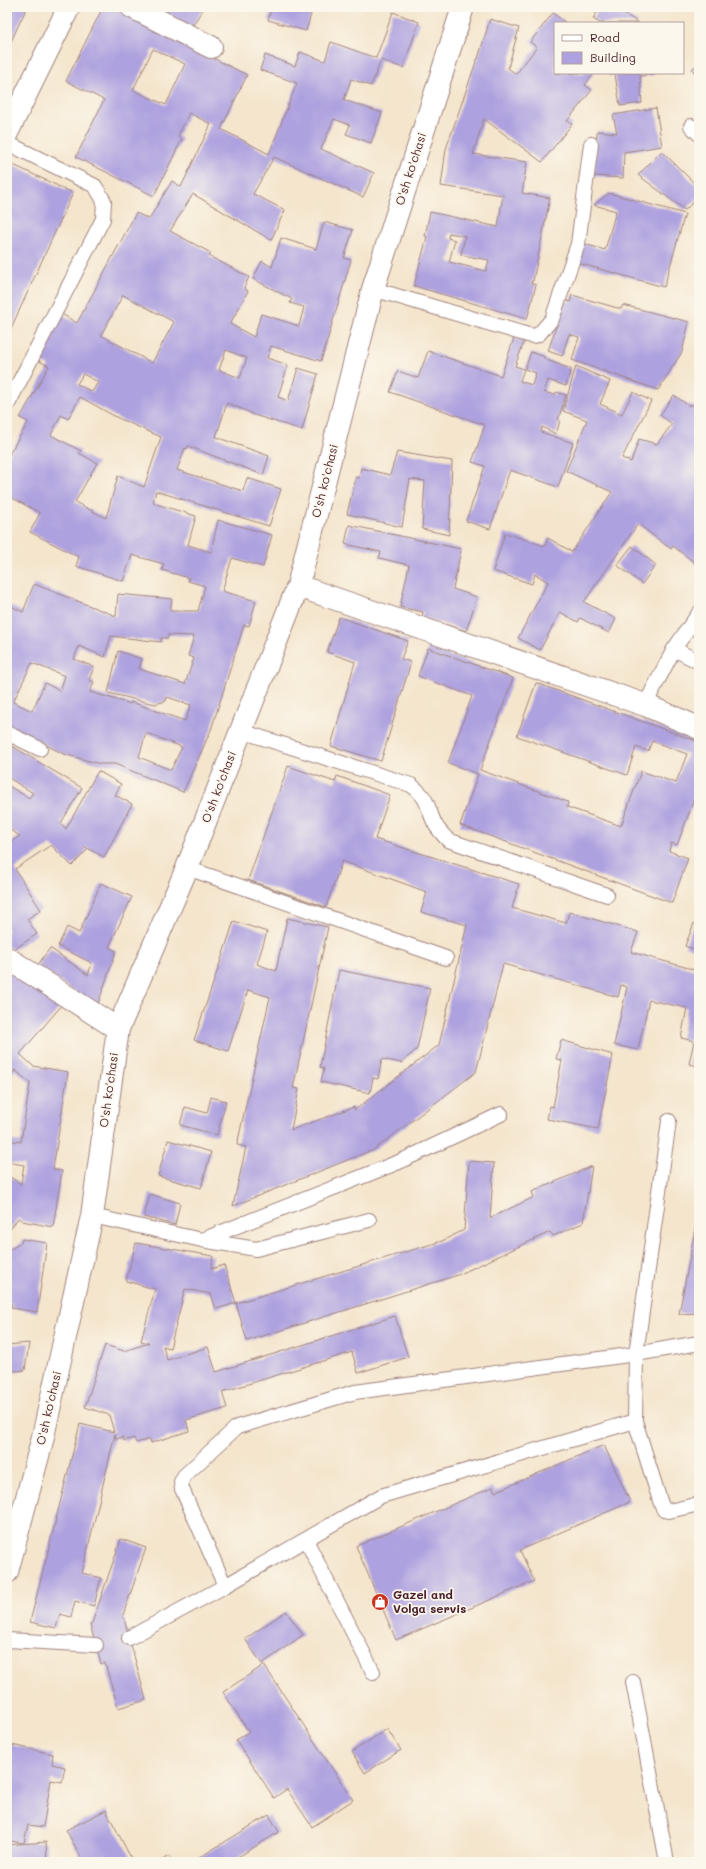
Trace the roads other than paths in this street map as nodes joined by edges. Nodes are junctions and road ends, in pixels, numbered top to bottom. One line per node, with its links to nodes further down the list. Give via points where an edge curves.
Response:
1 (69, 7): 5 (street)
2 (132, 7): 4 (street)
3 (463, 7): 8 (street, O'sh ko'chasi)
4 (211, 47)
5 (7, 132)
6 (7, 143): 9 (lane, via 95,186 104,201 103,219)
7 (591, 144): 8 (lane, via 578,244 552,319 539,334 528,335)
8 (373, 288): 10 (street, O'sh ko'chasi)
9 (7, 406)
10 (298, 586): 14 (street); 16 (street, O'sh ko'chasi)
11 (699, 613): 12 (lane)
12 (674, 649): 13 (lane); 14 (lane)
13 (699, 662)
14 (645, 705): 15 (street)
15 (699, 728)
16 (241, 731): 19 (street, O'sh ko'chasi); 20 (lane, via 411,785 422,794 430,807 434,823 448,840)
17 (7, 733): 18 (lane)
18 (40, 749)
19 (187, 868): 22 (lane); 23 (street, O'sh ko'chasi)
20 (607, 895)
21 (7, 958): 23 (street)
22 (446, 958)
23 (118, 1030): 26 (street, O'sh ko'chasi)
24 (501, 1114): 28 (lane, via 399,1162)
25 (669, 1121): 30 (lane)
26 (92, 1216): 28 (lane); 34 (street, O'sh ko'chasi, via 42,1441)
27 (369, 1220): 28 (lane, via 256,1249)
28 (202, 1240)
29 (699, 1343): 30 (lane)
30 (636, 1354): 31 (lane); 35 (lane, via 355,1392 237,1427 184,1476 181,1482)
31 (635, 1421): 32 (lane, via 664,1510); 33 (lane, via 381,1496)
32 (699, 1504)
33 (306, 1540): 35 (lane); 39 (lane)
34 (7, 1572)
35 (225, 1586): 36 (lane)
36 (129, 1638)
37 (7, 1640): 38 (lane)
38 (96, 1645)
39 (374, 1672)
40 (633, 1682): 41 (lane)
41 (667, 1862)

